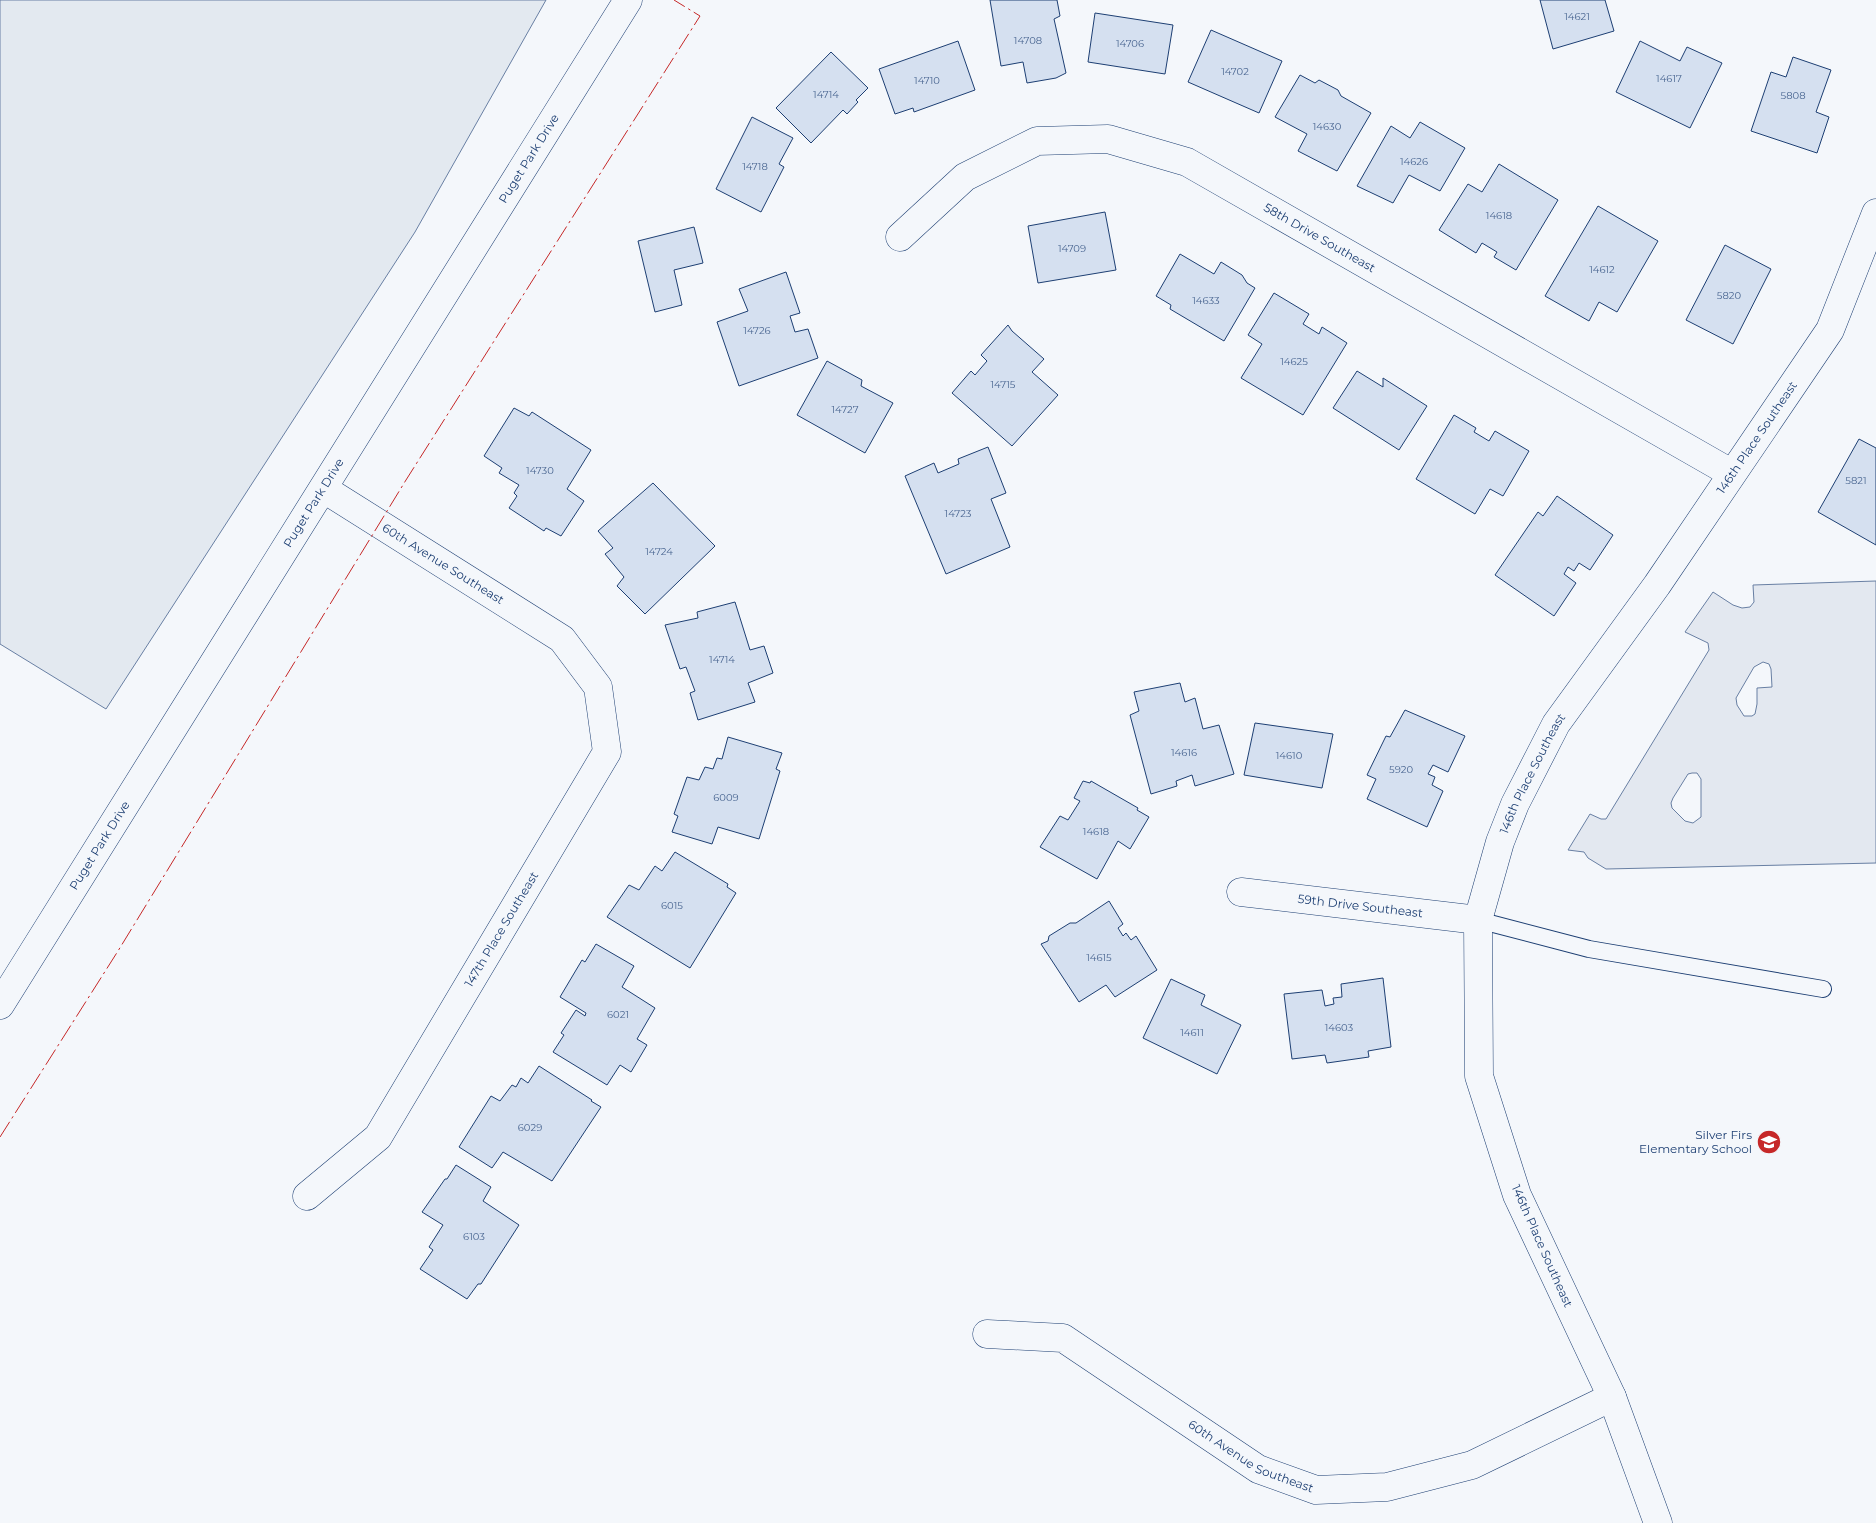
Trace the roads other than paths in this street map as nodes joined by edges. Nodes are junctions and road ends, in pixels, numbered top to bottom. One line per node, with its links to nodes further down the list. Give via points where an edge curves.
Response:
1 (628, 0): 5 (street, Puget Park Drive)
2 (1876, 213): 4 (street, 146th Place Southeast, via 1830,330)
3 (900, 237): 4 (street, 58th Drive Southeast, via 965,177 1037,141 1108,139 1187,162)
4 (1732, 473): 8 (street, 146th Place Southeast, via 1657,586 1556,724 1515,804 1500,842)
5 (324, 488): 6 (street, 60th Avenue Southeast); 10 (street, Puget Park Drive)
6 (562, 638): 11 (street, 147th Place Southeast, via 598,687 607,752 378,1137)
7 (1241, 892): 8 (street, 59th Drive Southeast)
8 (1478, 920): 9 (lane, via 1589,948); 13 (street, 146th Place Southeast, via 1480,1076 1517,1195)
9 (1822, 989)
10 (0, 1005)
11 (307, 1196)
12 (987, 1334): 13 (street, 60th Avenue Southeast, via 1063,1338 1258,1469 1316,1490 1387,1487 1472,1464)
13 (1612, 1397): 14 (street, 146th Place Southeast)
14 (1658, 1523)

